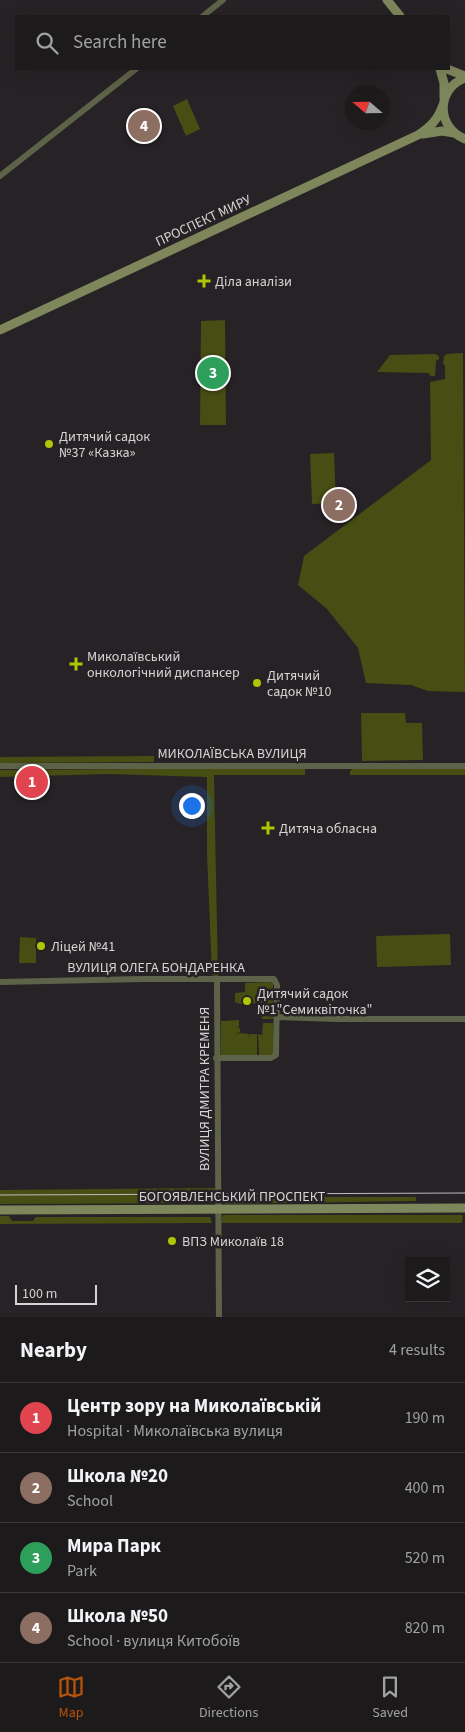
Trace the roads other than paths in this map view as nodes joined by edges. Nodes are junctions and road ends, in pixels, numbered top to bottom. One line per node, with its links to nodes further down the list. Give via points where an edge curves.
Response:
1 (223, 0): 3 (street)
2 (387, 0): 4 (main road)
3 (204, 15)
4 (399, 15)
5 (135, 70): 13 (street)
6 (440, 70): 9 (main road)
7 (449, 70): 8 (main road)
8 (465, 77): 9 (main road, ПРОСПЕКТ МИРУ, via 452,86)
9 (444, 102): 10 (main road, via 445,120); 11 (main road, ПРОСПЕКТ МИРУ, via 431,126)
10 (454, 132): 11 (main road, ПРОСПЕКТ МИРУ); 12 (main road)
11 (418, 134): 14 (main road, ПРОСПЕКТ МИРУ)
12 (465, 139)
13 (0, 176)
14 (0, 330)
15 (0, 766): 16 (street, МИКОЛАЇВСЬКА ВУЛИЦЯ)
16 (465, 766)
17 (216, 980): 18 (street, ВУЛИЦЯ ОЛЕГА БОНДАРЕНКА); 19 (street, ВУЛИЦЯ ОЛЕГА БОНДАРЕНКА, via 274,979 277,985); 21 (street, ВУЛИЦЯ ДМИТРА КРЕМЕНЯ)
18 (0, 982)
19 (277, 1017): 20 (street); 21 (street, ВУЛИЦЯ ОЛЕГА БОНДАРЕНКА, via 274,1057)
20 (465, 1019)
21 (216, 1058): 24 (street, ВУЛИЦЯ ДМИТРА КРЕМЕНЯ)
22 (465, 1208): 24 (main road, БОГОЯВЛЕНСЬКИЙ ПРОСПЕКТ)
23 (0, 1210): 24 (main road, БОГОЯВЛЕНСЬКИЙ ПРОСПЕКТ)
24 (217, 1210): 25 (street, ВУЛИЦЯ ДМИТРА КРЕМЕНЯ)
25 (219, 1317)

